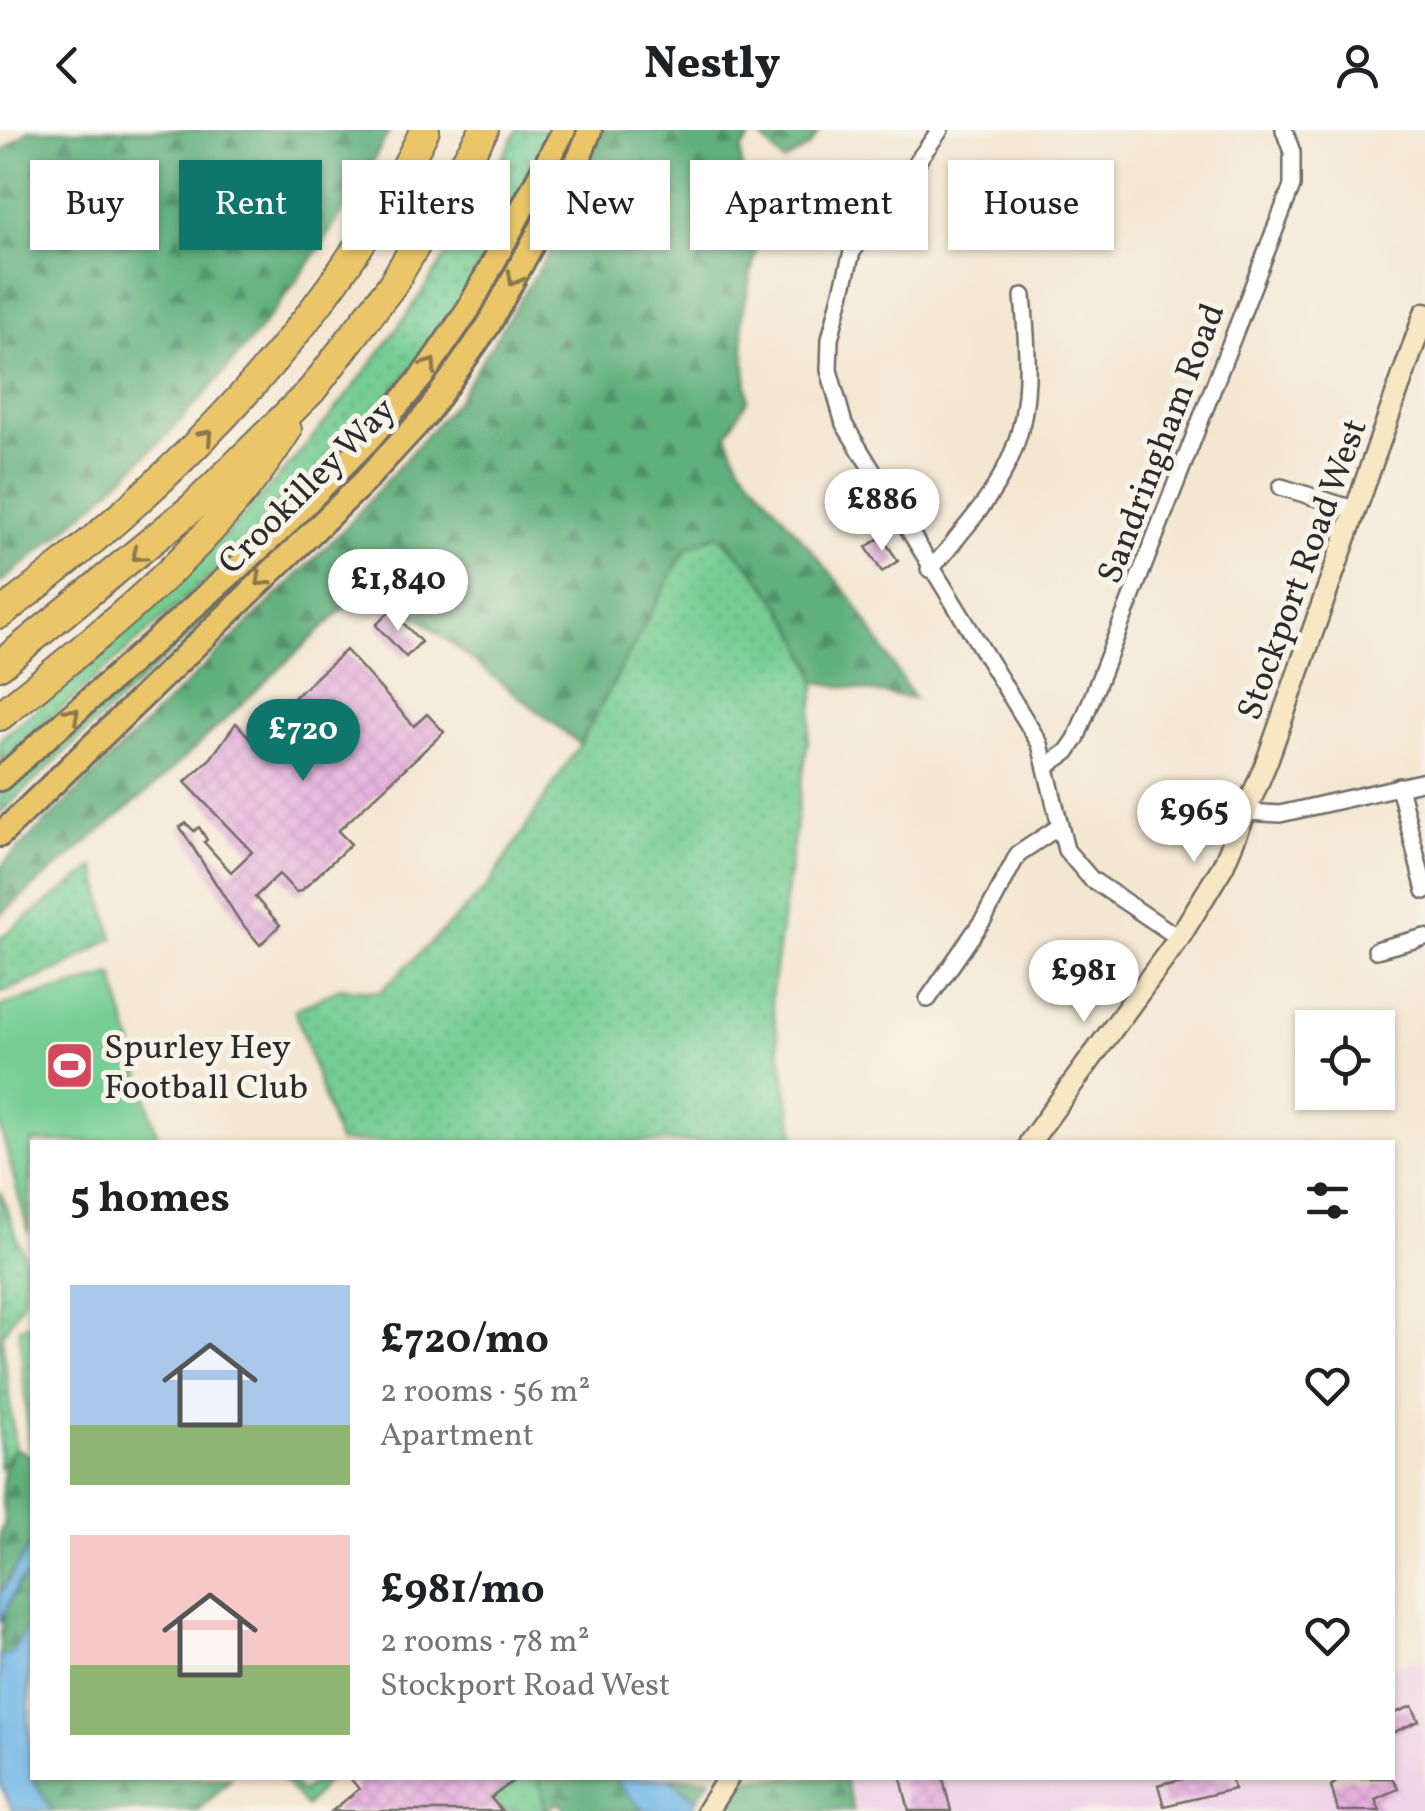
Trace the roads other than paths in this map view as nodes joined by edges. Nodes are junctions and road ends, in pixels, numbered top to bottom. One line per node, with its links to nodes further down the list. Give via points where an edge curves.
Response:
1 (425, 130): 13 (highway, one-way to 1, via 162,478 243,396 379,212)
2 (484, 130): 9 (highway, via 392,285)
3 (564, 130): 17 (main road, Crookilley Way, one-way to 3, via 280,530 370,438 468,310)
4 (590, 130): 22 (main road, Crookilley Way, one-way to 22, via 488,326 425,416)
5 (940, 130): 12 (street, via 852,252 830,354 844,424)
6 (1284, 130): 16 (street, Sandringham Road, via 1292,186 1078,733)
7 (1023, 296): 12 (street, via 1030,376 1018,440 988,500)
8 (1425, 313): 11 (main road, Stockport Road West)
9 (312, 390): 14 (highway, one-way to 14, via 178,520); 15 (highway, via 260,473 197,545 132,610)
10 (1281, 487): 11 (street)
11 (1358, 510): 20 (main road, Stockport Road West)
12 (930, 569): 16 (street)
13 (0, 614)
14 (0, 665)
15 (0, 716)
16 (1048, 765): 21 (street)
17 (0, 778)
18 (1425, 780): 19 (street)
19 (1399, 786): 20 (street, via 1280,814); 23 (street)
20 (1246, 812): 25 (main road, Stockport Road West, via 1223,866)
21 (1057, 828): 25 (street, via 1091,879); 27 (street, via 1018,854)
22 (0, 835)
23 (1425, 890)
24 (1425, 937): 26 (street)
25 (1179, 938): 28 (main road, Stockport Road West)
26 (1376, 950)
27 (928, 998)
28 (1031, 1140)
29 (727, 1780): 30 (main road)
30 (708, 1811)

